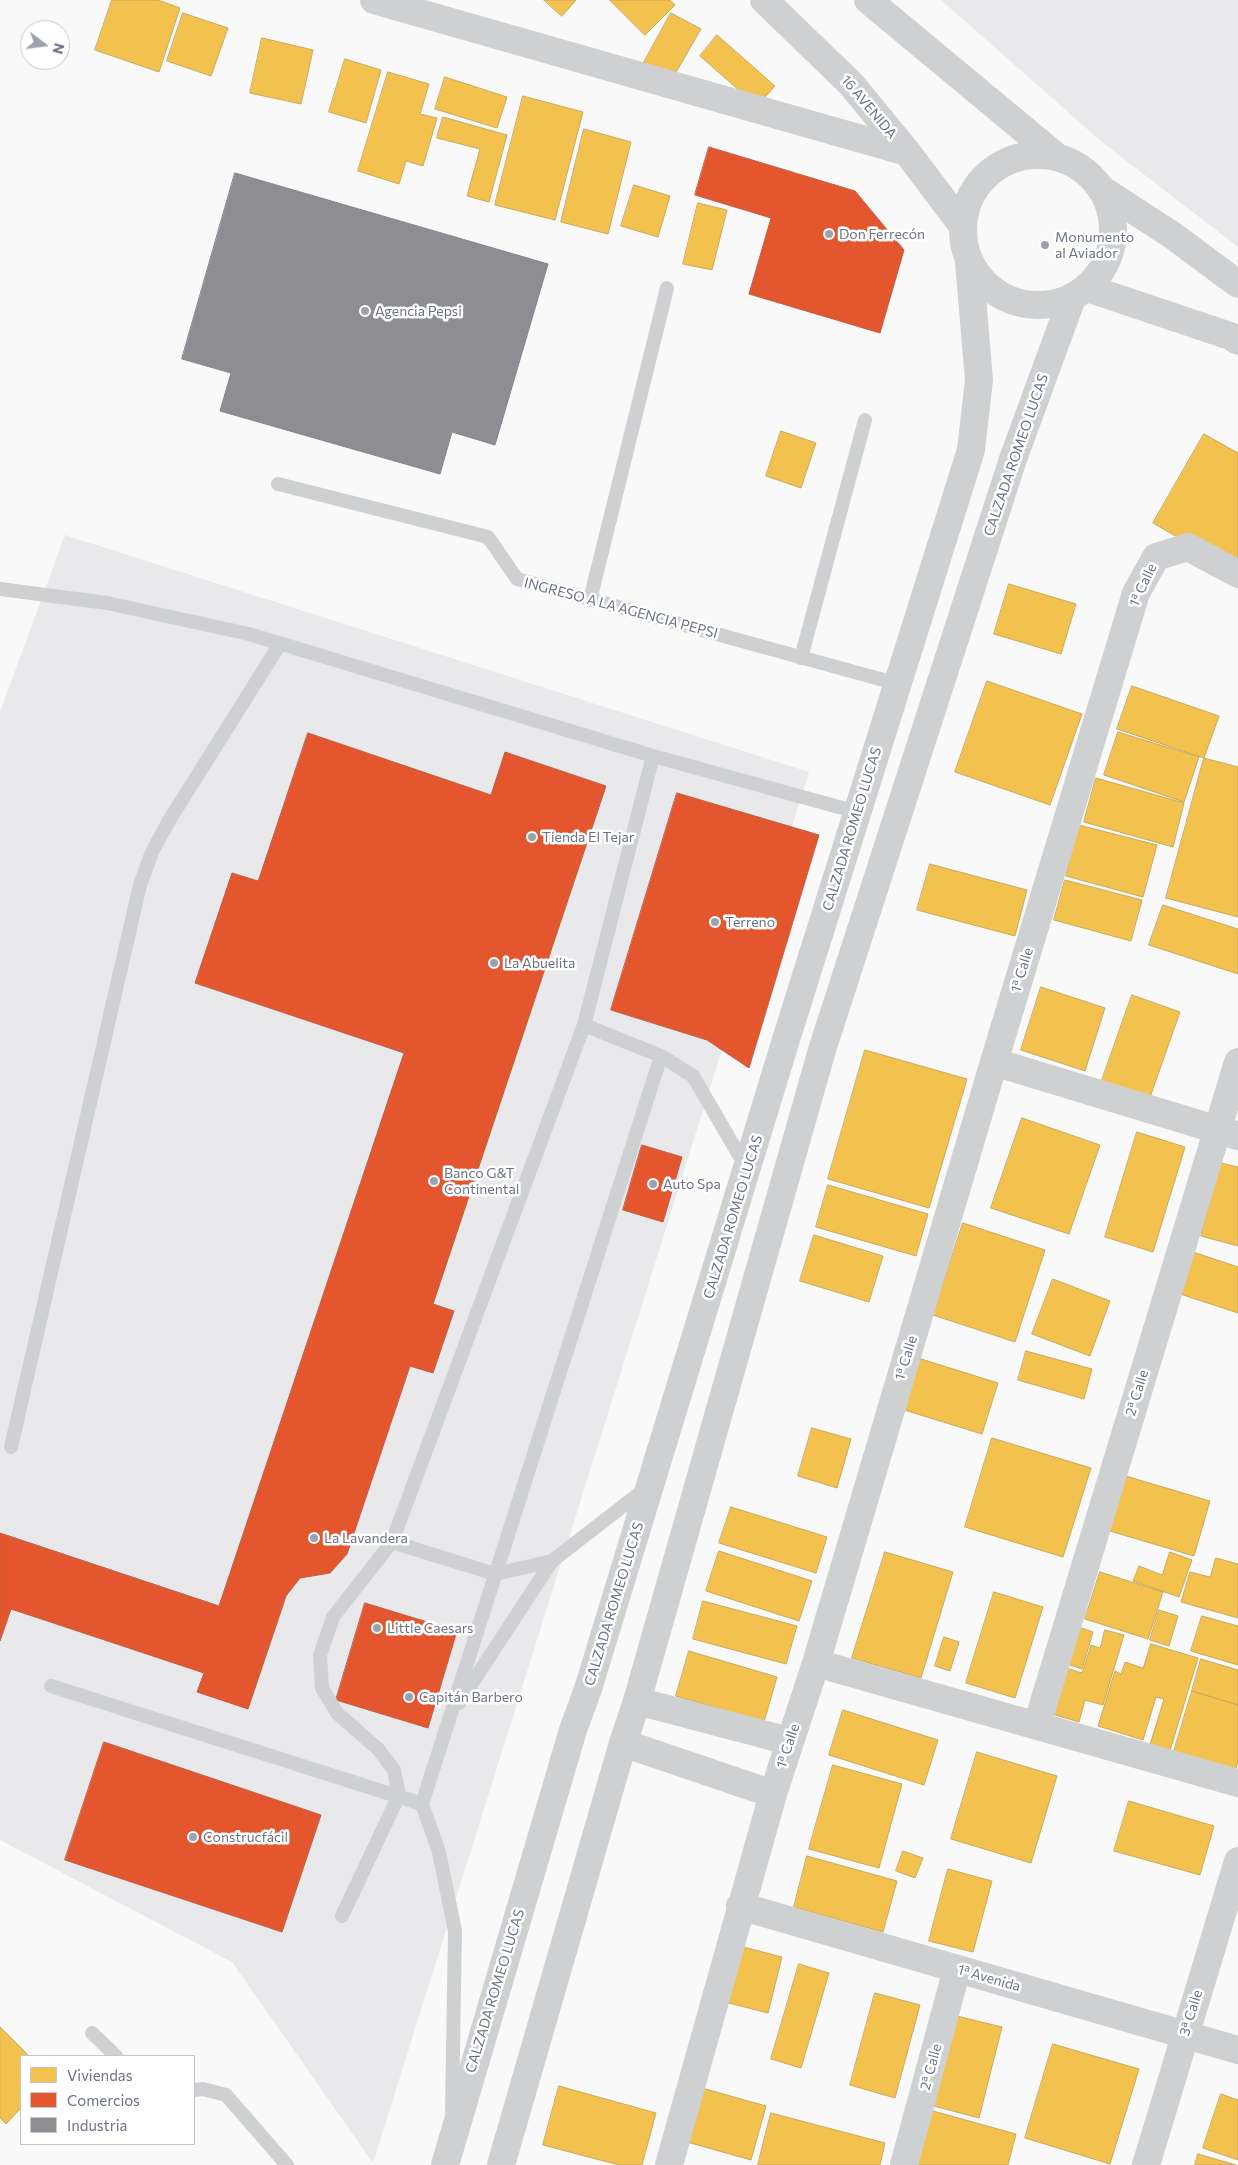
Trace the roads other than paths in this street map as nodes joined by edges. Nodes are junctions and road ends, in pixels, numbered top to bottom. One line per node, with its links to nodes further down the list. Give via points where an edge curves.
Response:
1 (374, 0): 4 (street)
2 (764, 0): 4 (street, 16 AVENIDA, via 851,84)
3 (868, 0): 5 (street)
4 (907, 152): 7 (street, 16 AVENIDA)
5 (1057, 157): 6 (street, via 1074,164); 7 (street, via 1031,155 1005,162 984,177 969,199)
6 (1102, 189): 9 (street); 11 (street, via 1111,208 1114,230 1110,252 1101,271)
7 (962, 225): 8 (street, via 963,244)
8 (969, 262): 11 (street, via 982,283 1002,298 1025,305 1049,306); 20 (street, CALZADA ROMEO LUCAS, via 979,380 971,450)
9 (1238, 284)
10 (667, 288): 17 (lane)
11 (1080, 293): 12 (street); 36 (street, CALZADA ROMEO LUCAS, via 1010,468 822,1050)
12 (1238, 341)
13 (865, 420): 19 (lane)
14 (278, 484): 17 (lane, INGRESO A LA AGENCIA PEPSI, via 488,537 517,579)
15 (1238, 574): 25 (street, 1ª Calle, via 1188,547 1156,557 1136,593)
16 (0, 589): 18 (lane, via 107,603 249,634)
17 (590, 600): 19 (lane, INGRESO A LA AGENCIA PEPSI)
18 (280, 644): 21 (lane); 29 (lane, via 170,819 152,852 140,885)
19 (801, 658): 20 (lane, INGRESO A LA AGENCIA PEPSI)
20 (898, 684): 22 (street, CALZADA ROMEO LUCAS)
21 (653, 756): 22 (lane); 23 (lane)
22 (857, 812): 28 (street, CALZADA ROMEO LUCAS)
23 (584, 1025): 24 (lane); 31 (lane)
24 (661, 1056): 28 (lane, via 693,1076); 33 (lane)
25 (994, 1062): 27 (street); 34 (street, 1ª Calle)
26 (1238, 1062): 27 (street, 2ª Calle)
27 (1228, 1133): 38 (street, 2ª Calle)
28 (748, 1170): 30 (street, CALZADA ROMEO LUCAS)
29 (11, 1447)
30 (650, 1486): 32 (lane); 54 (street, CALZADA ROMEO LUCAS, via 570,1739)
31 (392, 1542): 33 (lane); 43 (lane, via 333,1617 320,1655 322,1688 338,1713 378,1749 394,1770)
32 (552, 1561): 33 (lane); 37 (lane)
33 (496, 1574): 37 (lane)
34 (816, 1663): 38 (street); 39 (street, 1ª Calle)
35 (51, 1686): 43 (lane)
36 (637, 1701): 39 (street); 40 (street, CALZADA ROMEO LUCAS)
37 (449, 1718): 44 (lane)
38 (1037, 1725): 41 (street)
39 (789, 1741): 42 (street, 1ª Calle)
40 (623, 1744): 42 (street); 56 (street, CALZADA ROMEO LUCAS)
41 (1238, 1782)
42 (773, 1794): 46 (street, 1ª Calle)
43 (399, 1795): 44 (lane); 47 (lane)
44 (422, 1804): 54 (lane, via 440,1852 455,1931)
45 (1238, 1861): 50 (street, 3ª Calle)
46 (740, 1906): 48 (street, 1ª Avenida); 57 (street, 1ª Calle)
47 (342, 1916)
48 (957, 1969): 50 (street, 1ª Avenida); 58 (street, 2ª Calle)
49 (92, 2033): 52 (lane)
50 (1184, 2034): 51 (street, 1ª Avenida); 59 (street, 3ª Calle)
51 (1238, 2050)
52 (115, 2055)
53 (195, 2090): 55 (lane, via 226,2095)
54 (448, 2153)
55 (288, 2165)
56 (501, 2165)
57 (669, 2165)
58 (904, 2165)
59 (1146, 2165)

